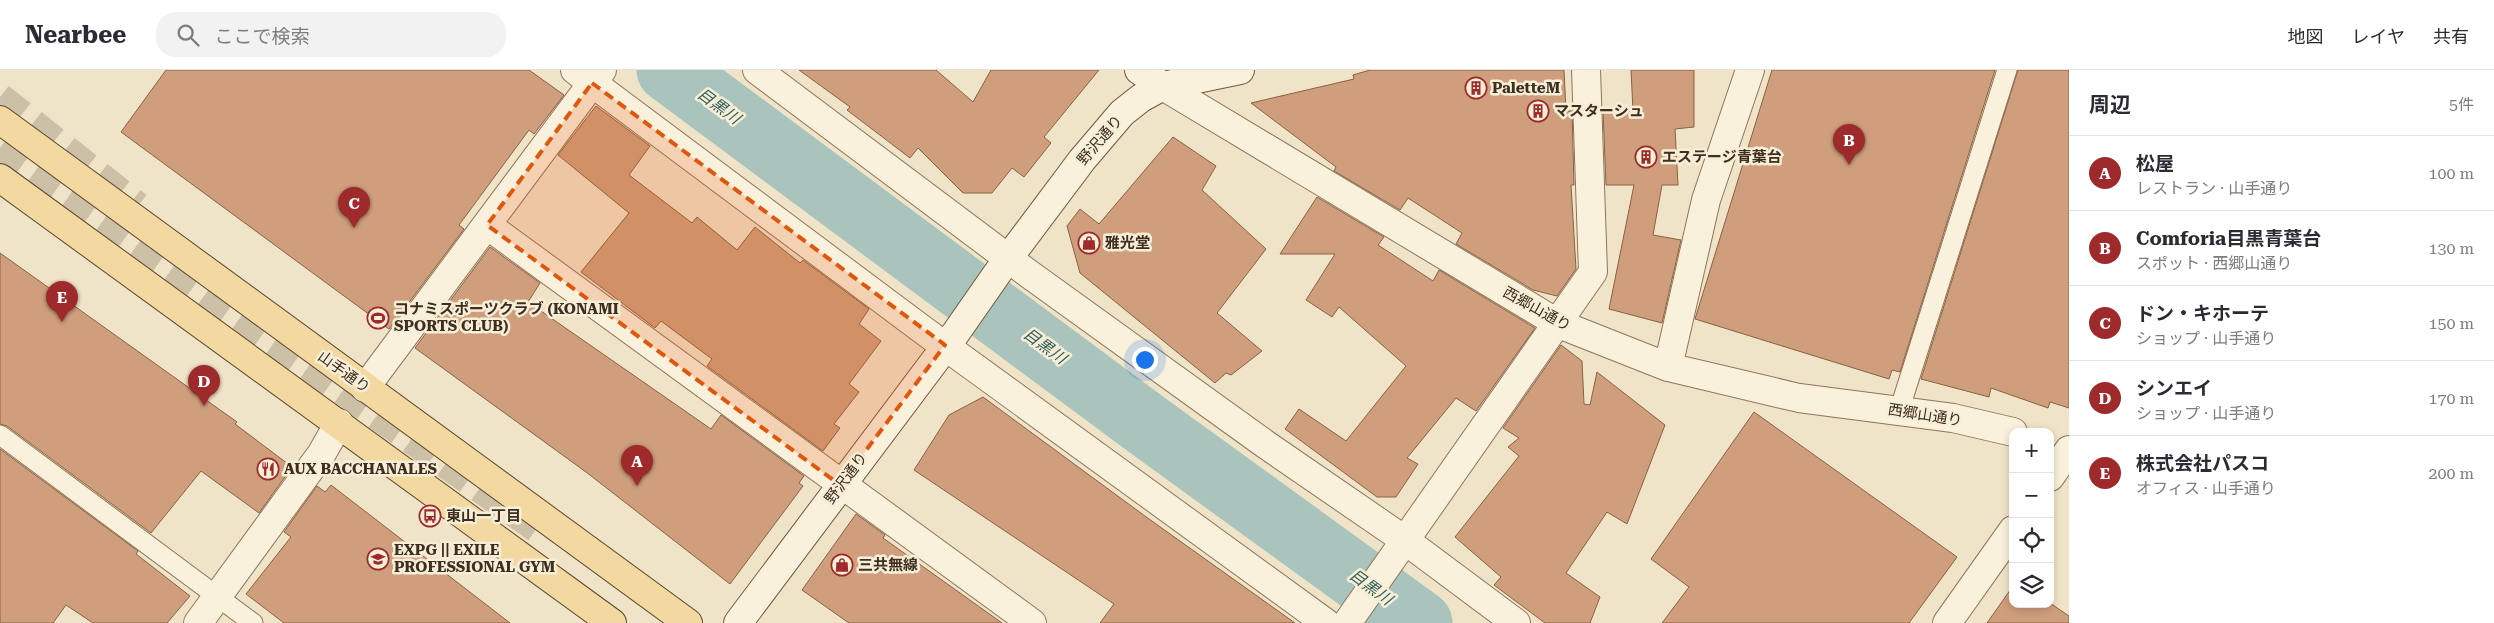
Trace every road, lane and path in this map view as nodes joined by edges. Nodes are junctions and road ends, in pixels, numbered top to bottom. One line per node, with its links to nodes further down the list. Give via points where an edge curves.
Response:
1 (758, 70): 12 (street)
2 (1139, 70): 8 (street, 西郷山通り)
3 (1240, 70): 8 (street, 野沢通り)
4 (1586, 70): 13 (street, via 1593,272)
5 (1750, 70): 15 (street, via 1706,200)
6 (2007, 70): 17 (lane)
7 (592, 74): 11 (street); 14 (street)
8 (1164, 86): 12 (street, 野沢通り, via 1141,98 1122,114 1082,160); 13 (street, 西郷山通り)
9 (0, 120): 16 (main road, 山手通り)
10 (0, 178): 18 (main road)
11 (487, 225): 16 (street); 25 (street)
12 (1004, 263): 14 (street, 野沢通り); 27 (street, via 1265,444)
13 (1559, 324): 15 (street, 西郷山通り); 27 (street)
14 (950, 340): 25 (street, 野沢通り); 29 (street)
15 (1668, 367): 17 (street, 西郷山通り, via 1799,398)
16 (365, 388): 33 (main road, 山手通り)
17 (1899, 411): 19 (street, 西郷山通り, via 1953,418)
18 (339, 423): 28 (street, via 322,452); 32 (main road)
19 (2009, 431)
20 (0, 435): 28 (lane)
21 (2054, 442): 22 (street)
22 (2069, 446)
23 (2069, 450): 24 (street)
24 (2053, 473)
25 (840, 485): 34 (street, 野沢通り); 35 (street)
26 (2009, 536): 37 (street)
27 (1401, 547): 29 (street); 36 (street)
28 (217, 597): 30 (street); 31 (lane)
29 (1341, 622)
30 (198, 623)
31 (253, 623)
32 (612, 623)
33 (688, 623)
34 (738, 623)
35 (1032, 623)
36 (1516, 623)
37 (1947, 623)

